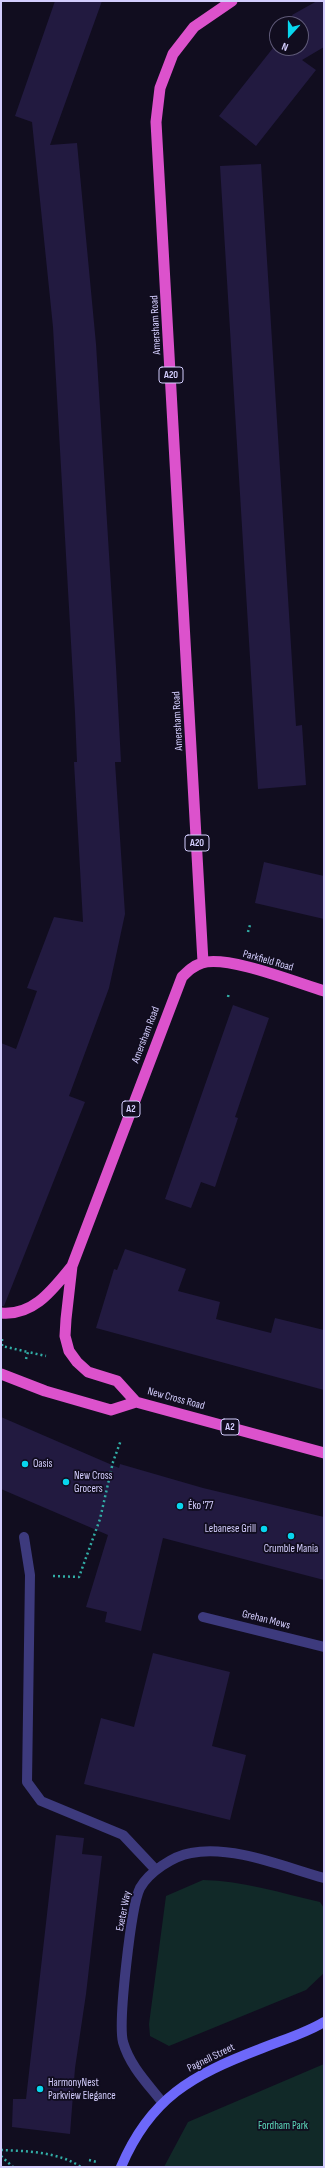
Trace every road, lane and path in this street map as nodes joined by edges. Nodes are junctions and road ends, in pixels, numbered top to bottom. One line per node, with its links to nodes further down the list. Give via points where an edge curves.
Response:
1 (232, 1): 4 (highway, Amersham Road / A20, via 194,27 174,54 160,88 156,122)
2 (250, 925): 3 (path)
3 (248, 932)
4 (203, 962): 5 (highway, Parkfield Road, via 237,965); 8 (highway, Amersham Road / A2, via 191,968 182,977)
5 (324, 991)
6 (229, 993): 7 (path)
7 (228, 997)
8 (72, 1266): 9 (highway, A2, via 49,1294 36,1305 20,1312); 15 (highway, Amersham Road / A2, via 65,1336 69,1351 76,1362 88,1372 116,1381)
9 (1, 1314)
10 (2, 1339): 11 (path, via 2,1346)
11 (28, 1352): 12 (path); 13 (path)
12 (49, 1356)
13 (25, 1363)
14 (1, 1374): 15 (highway, New Cross Road, via 45,1391 111,1410)
15 (136, 1402): 17 (highway, New Cross Road / A2)
16 (121, 1440): 19 (path, via 113,1462 100,1519 79,1577)
17 (324, 1453)
18 (24, 1537): 19 (street)
19 (30, 1575): 22 (street, via 27,1782 42,1801 123,1835)
20 (203, 1617): 21 (street, Grehan Mews)
21 (324, 1646)
22 (155, 1869): 23 (street, Exeter Way, via 190,1853 227,1851); 25 (street, Exeter Way, via 140,1889 133,1916 122,2015 123,2040 130,2061)
23 (324, 1878)
24 (324, 2022): 25 (main road, Pagnell Street, via 311,2030 199,2075)
25 (162, 2102): 32 (main road, Pagnell Street, via 132,2142)
26 (1, 2150): 31 (path, via 70,2159)
27 (1, 2156): 30 (path)
28 (89, 2160): 29 (path)
29 (97, 2162)
30 (13, 2167)
31 (81, 2167)
32 (121, 2167)

